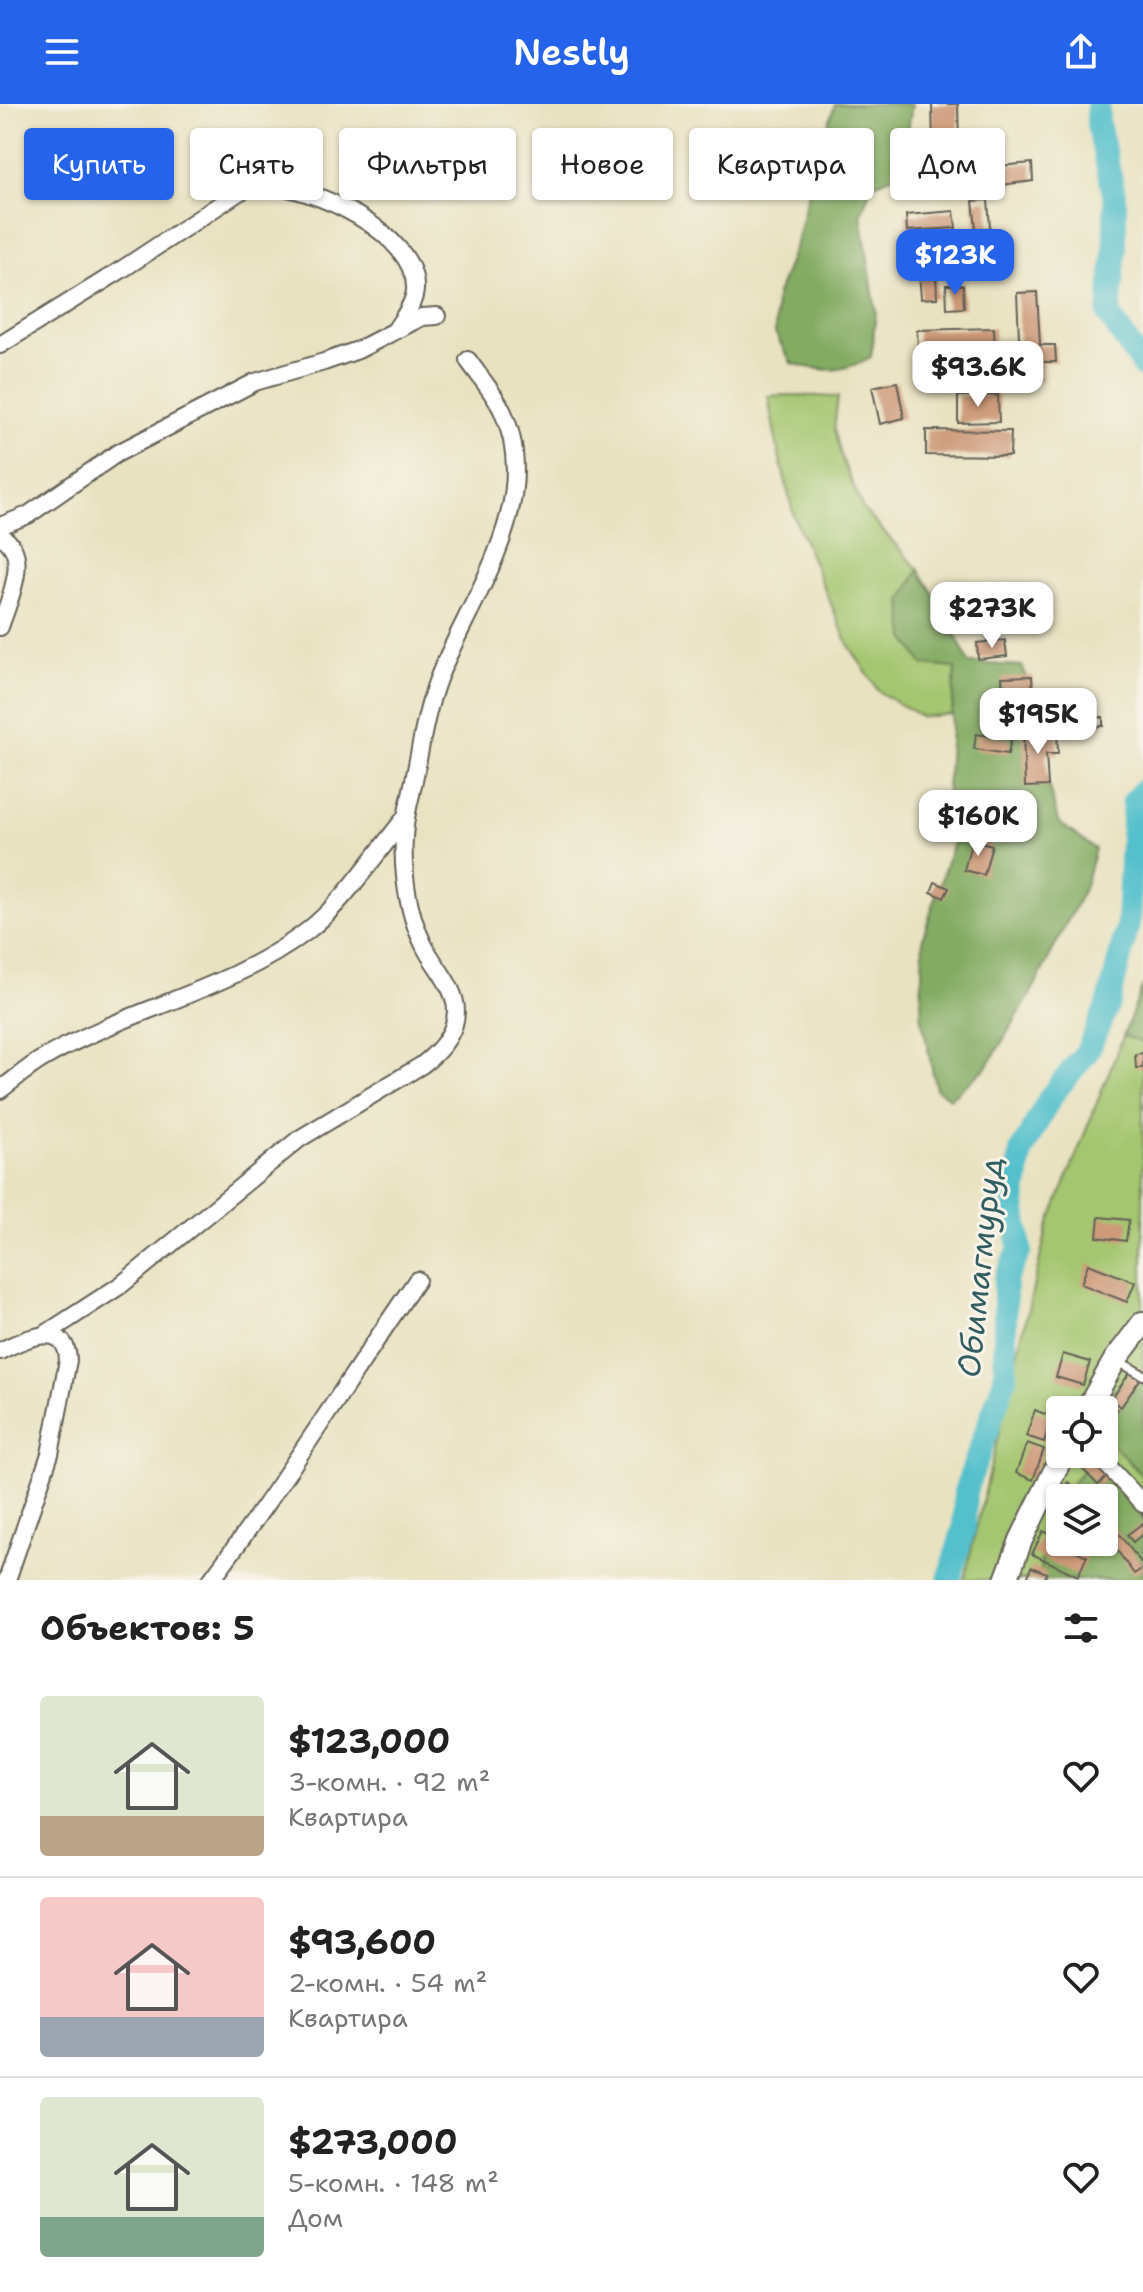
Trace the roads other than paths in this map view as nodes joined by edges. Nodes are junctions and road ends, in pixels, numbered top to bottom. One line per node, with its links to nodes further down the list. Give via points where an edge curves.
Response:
1 (437, 316): 2 (street)
2 (396, 329): 3 (street, via 415,292 412,267 398,247 328,200 261,185 239,192); 5 (street, via 347,354 255,382 116,454 28,515)
3 (0, 345)
4 (468, 360): 8 (street, via 501,408 512,437 513,496 505,533 425,716)
5 (0, 526)
6 (0, 536): 7 (street, via 17,556)
7 (0, 627)
8 (407, 816): 9 (street, via 327,914 305,933 248,968 43,1058); 12 (street, via 403,843 409,901 425,948 456,1009 440,1051 299,1139 121,1285)
9 (0, 1090)
10 (417, 1280): 21 (street, via 260,1516)
11 (1143, 1323): 14 (street)
12 (44, 1335): 13 (street); 20 (street, via 63,1341 68,1360 50,1454)
13 (0, 1351)
14 (1115, 1360): 15 (lane); 16 (street)
15 (1143, 1375)
16 (1095, 1396)
17 (1056, 1468): 22 (street)
18 (1110, 1468): 19 (street)
19 (1143, 1504)
20 (7, 1580)
21 (211, 1580)
22 (1006, 1580)

